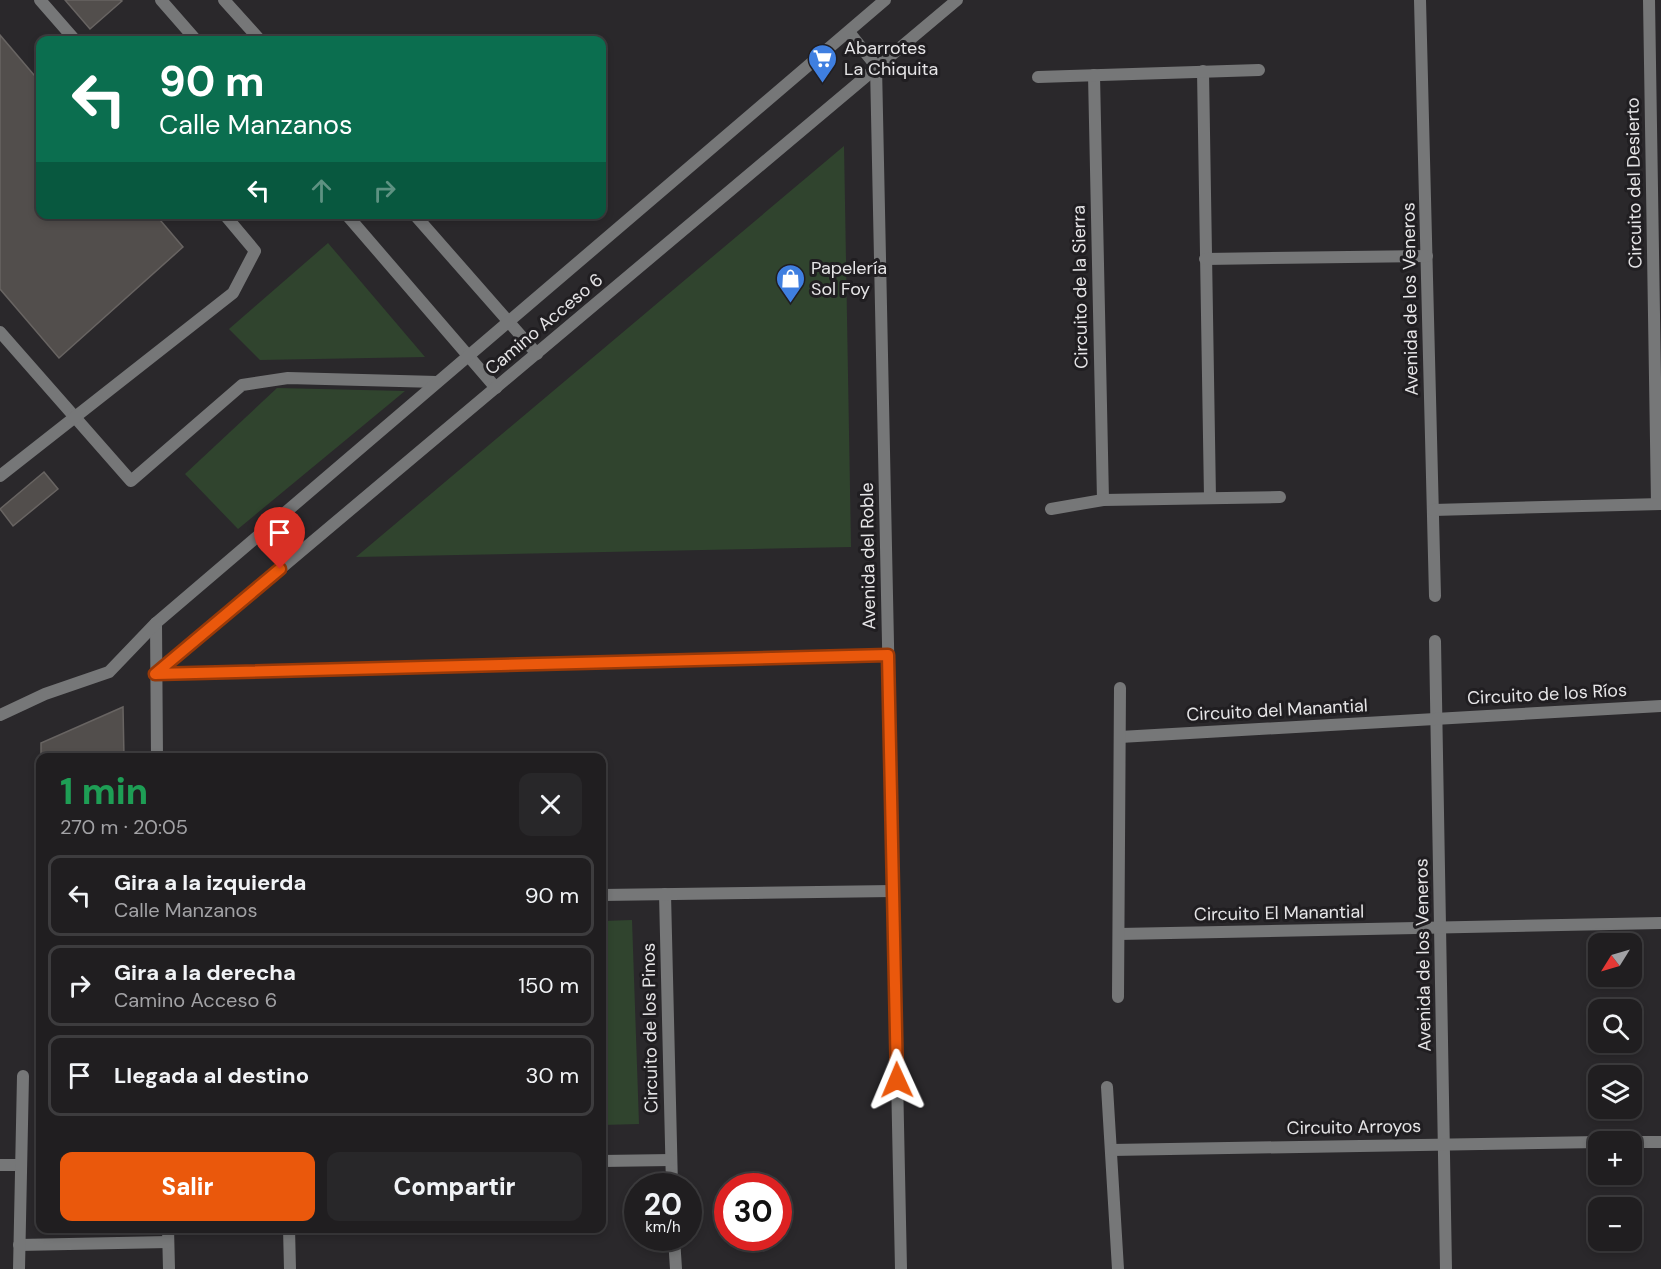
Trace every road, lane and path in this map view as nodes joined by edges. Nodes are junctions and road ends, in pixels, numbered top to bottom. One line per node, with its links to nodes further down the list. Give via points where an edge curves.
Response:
1 (40, 0): 9 (street)
2 (161, 0): 10 (street)
3 (224, 0): 11 (street)
4 (885, 0): 8 (street, Camino Acceso 6)
5 (957, 0): 12 (street, Camino Acceso 6)
6 (1420, 0): 21 (street, Avenida de los Veneros)
7 (1649, 0): 14 (street, Circuito del Desierto)
8 (849, 32): 12 (street); 24 (street, Camino Acceso 6)
9 (72, 36)
10 (192, 36)
11 (256, 36)
12 (876, 66): 26 (street, Camino Acceso 6); 41 (street, Avenida del Roble)
13 (1259, 70): 15 (street)
14 (1656, 70): 23 (street, Circuito del Desierto)
15 (1203, 71): 16 (street); 22 (street)
16 (1094, 75): 17 (street); 34 (street, Circuito de la Sierra)
17 (1038, 76)
18 (228, 219): 30 (street, via 255,251 233,293)
19 (350, 219): 27 (street)
20 (418, 219): 24 (street)
21 (1426, 256): 22 (street); 37 (street, Avenida de los Veneros)
22 (1205, 259): 33 (street)
23 (1658, 295): 35 (street, Circuito del Desierto)
24 (509, 320): 26 (street); 27 (street, Camino Acceso 6)
25 (0, 332): 30 (street)
26 (537, 354): 29 (street, Camino Acceso 6)
27 (468, 355): 28 (street, Camino Acceso 6); 29 (street)
28 (437, 382): 30 (street, via 288,378 242,385 131,481); 39 (street, Camino Acceso 6)
29 (496, 388): 42 (street, Camino Acceso 6)
30 (75, 417): 31 (street)
31 (0, 476)
32 (1280, 496): 33 (street)
33 (1210, 498): 34 (street)
34 (1103, 500): 36 (street)
35 (1659, 504): 37 (street, Circuito del Desierto)
36 (1051, 509)
37 (1433, 510): 38 (street, Avenida de los Veneros)
38 (1435, 596)
39 (156, 623): 42 (street); 45 (street, Camino Acceso 6, via 110,672 45,694)
40 (1435, 641): 46 (street, Avenida de los Veneros)
41 (888, 655): 42 (street); 49 (street, Avenida del Roble)
42 (155, 674): 48 (street)
43 (1120, 688): 47 (street)
44 (1661, 706): 46 (street, Circuito de los Ríos)
45 (0, 716)
46 (1436, 719): 47 (street, Circuito del Manantial); 53 (street, Avenida de los Veneros)
47 (1120, 737): 54 (street)
48 (157, 753)
49 (893, 891): 50 (street); 77 (street, Avenida del Roble)
50 (666, 894): 51 (street); 63 (street, Circuito de los Pinos)
51 (606, 895)
52 (1661, 923): 53 (street)
53 (1440, 928): 54 (street, Circuito El Manantial); 61 (street, Avenida de los Veneros)
54 (1119, 934): 55 (street)
55 (1118, 997)
56 (23, 1076): 65 (street)
57 (1107, 1087): 62 (street)
58 (1588, 1142): 61 (street, Circuito Arroyos)
59 (1642, 1142): 60 (street)
60 (1661, 1142)
61 (1444, 1144): 62 (street, Circuito Arroyos); 79 (street, Avenida de los Veneros)
62 (1111, 1150): 78 (street)
63 (672, 1160): 64 (street); 67 (street, Circuito de los Pinos)
64 (606, 1161)
65 (21, 1165): 66 (street); 71 (street)
66 (0, 1166)
67 (672, 1173)
68 (168, 1233): 70 (street)
69 (290, 1233): 75 (street)
70 (168, 1242): 71 (street); 74 (street)
71 (20, 1245): 73 (street)
72 (675, 1251): 76 (street)
73 (19, 1269)
74 (169, 1269)
75 (290, 1269)
76 (676, 1269)
77 (901, 1269)
78 (1118, 1269)
79 (1446, 1269)

